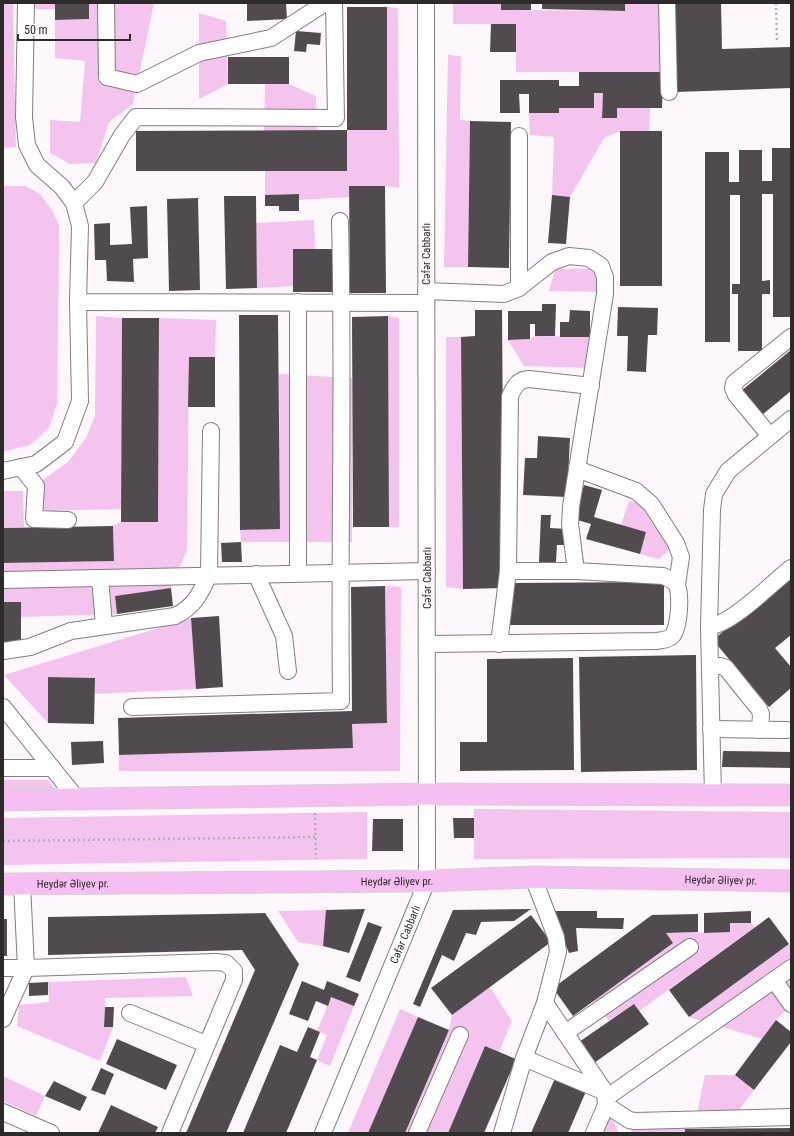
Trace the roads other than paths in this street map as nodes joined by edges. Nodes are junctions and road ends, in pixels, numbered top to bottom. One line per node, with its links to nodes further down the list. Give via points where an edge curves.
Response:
1 (26, 3): 9 (street, via 24,117 27,145 37,166 62,186)
2 (106, 3): 3 (street, via 107,76 137,84 199,53 271,38)
3 (324, 3)
4 (334, 3): 9 (street, via 336,118 136,117 122,135 95,182)
5 (426, 3): 12 (street, Cəfər Cabbarlı)
6 (667, 3): 7 (street)
7 (669, 92)
8 (519, 136): 11 (street)
9 (74, 203): 13 (street, via 80,226)
10 (340, 221): 15 (street)
11 (519, 288): 12 (street, via 504,294); 17 (street, via 552,262 569,256 589,258 601,266 605,277 606,294)
12 (426, 297): 15 (street); 26 (street, Cəfər Cabbarlı)
13 (78, 302): 14 (street); 21 (street, via 80,401 65,442 36,464)
14 (298, 302): 15 (street); 30 (street)
15 (342, 303): 29 (street)
16 (791, 337): 20 (street, via 734,383 736,395)
17 (591, 386): 22 (street); 27 (street, via 529,379 521,380 514,385 510,396)
18 (791, 418): 20 (street)
19 (211, 431): 32 (street)
20 (770, 436): 37 (street, via 728,471 714,494)
21 (21, 467): 23 (street); 24 (street, via 36,486 34,520)
22 (577, 469): 28 (street, via 570,524); 35 (street, via 636,491 651,504 676,543 681,557)
23 (3, 471)
24 (68, 520)
25 (791, 568): 37 (street, via 730,618)
26 (427, 571): 29 (street); 38 (street, Cəfər Cabbarlı)
27 (508, 571): 28 (street); 39 (street)
28 (576, 571): 35 (street, via 663,576)
29 (340, 572): 30 (street); 44 (street, via 341,700)
30 (298, 573): 31 (street)
31 (256, 574): 32 (street); 42 (street, via 284,636)
32 (209, 575): 33 (street); 36 (street, via 200,594 187,610 175,616)
33 (100, 578): 34 (street); 36 (street)
34 (3, 580)
35 (677, 585): 39 (street, via 680,595 676,629 667,639)
36 (104, 625): 40 (street, via 71,631 30,648)
37 (709, 627): 41 (street)
38 (428, 644): 39 (street); 50 (street, Cəfər Cabbarlı)
39 (499, 644)
40 (3, 651)
41 (710, 666): 45 (street); 46 (street, via 726,668 759,709)
42 (288, 671)
43 (3, 707): 49 (street)
44 (132, 707)
45 (711, 729): 46 (street); 51 (street)
46 (760, 730): 47 (street)
47 (787, 730)
48 (3, 768): 49 (street)
49 (52, 768): 54 (street)
50 (427, 794): 51 (main road); 54 (main road); 56 (street, Cəfər Cabbarlı)
51 (713, 795): 52 (main road)
52 (791, 795)
53 (3, 800): 54 (main road)
54 (78, 800)
55 (533, 877): 56 (main road, Heydər Əliyev pr.); 57 (main road, Heydər Əliyev pr.); 64 (street, via 556,937 558,952)
56 (427, 881): 58 (main road, Heydər Əliyev pr.); 77 (street, Cəfər Cabbarlı)
57 (791, 881)
58 (12, 884): 61 (street)
59 (690, 947): 68 (street)
60 (3, 968): 61 (street)
61 (26, 968): 67 (street); 70 (street, via 226,963 234,971 234,980)
62 (791, 968): 63 (street)
63 (774, 980): 65 (street); 72 (street)
64 (545, 1003): 68 (street); 71 (street)
65 (791, 1004)
66 (130, 1013): 70 (street)
67 (3, 1019)
68 (565, 1033): 72 (street)
69 (460, 1035): 78 (street)
70 (206, 1044): 76 (street)
71 (524, 1058): 72 (street); 79 (street)
72 (609, 1102): 74 (street, via 629,1120 635,1121); 80 (street); 81 (street)
73 (3, 1112): 75 (street)
74 (791, 1117)
75 (51, 1133)
76 (170, 1133)
77 (323, 1133)
78 (417, 1133)
79 (502, 1133)
80 (594, 1133)
81 (628, 1133)

